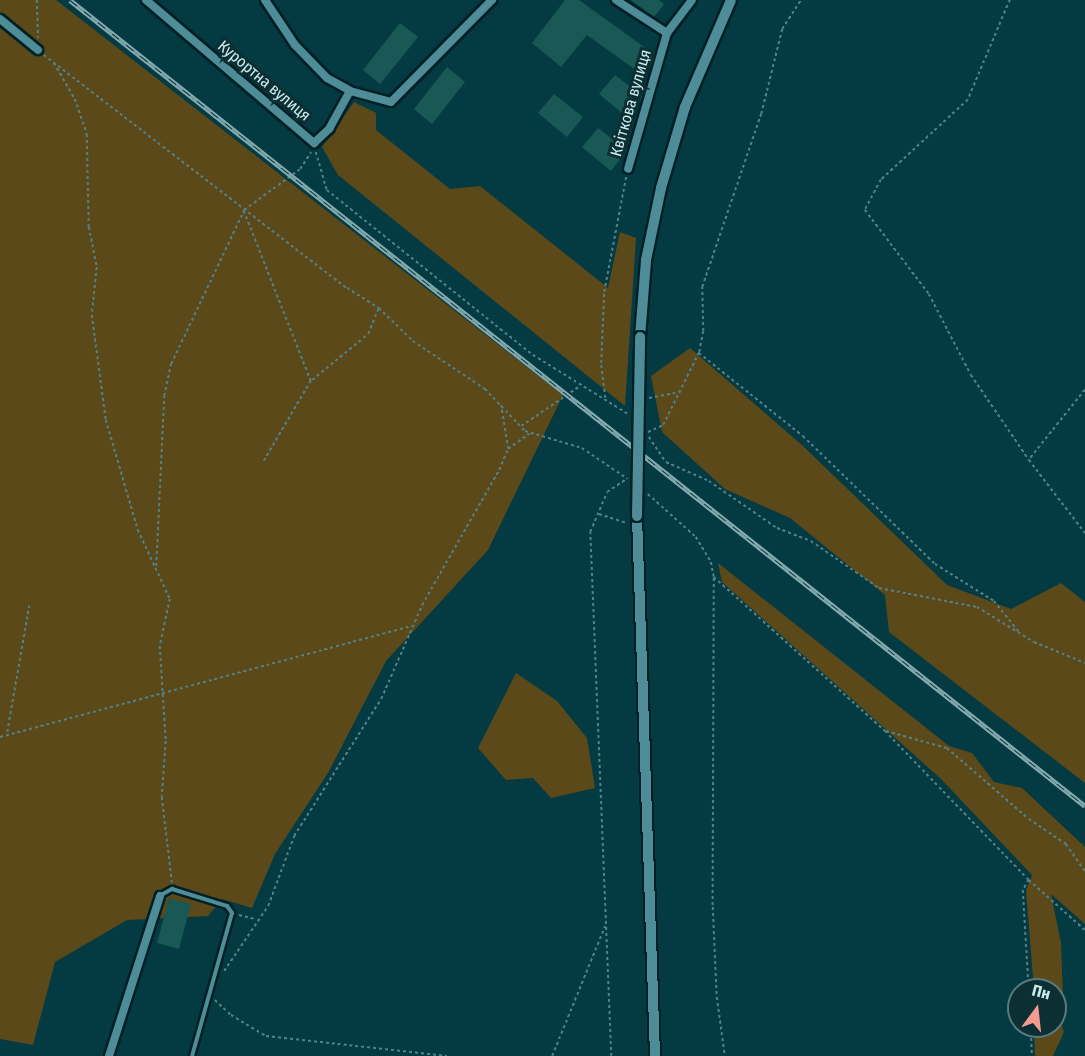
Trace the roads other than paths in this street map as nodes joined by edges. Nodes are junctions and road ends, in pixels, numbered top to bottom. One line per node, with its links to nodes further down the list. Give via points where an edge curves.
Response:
1 (146, 0): 10 (street, Курортна вулиця, via 314,143 329,129)
2 (265, 0): 10 (street, via 310,63)
3 (492, 0): 10 (street, via 391,102)
4 (616, 0): 8 (street, Квіткова вулиця)
5 (692, 0): 8 (street)
6 (731, 0): 15 (main road, bridge, via 685,107 661,188 646,260 640,337 637,516)
7 (0, 19): 9 (street)
8 (667, 33): 11 (street, Квіткова вулиця)
9 (38, 50)
10 (350, 91)
11 (628, 169)
12 (160, 896): 13 (street); 14 (lane, via 172,890 227,906 232,913)
13 (109, 1056)
14 (192, 1056)
15 (656, 1056)

